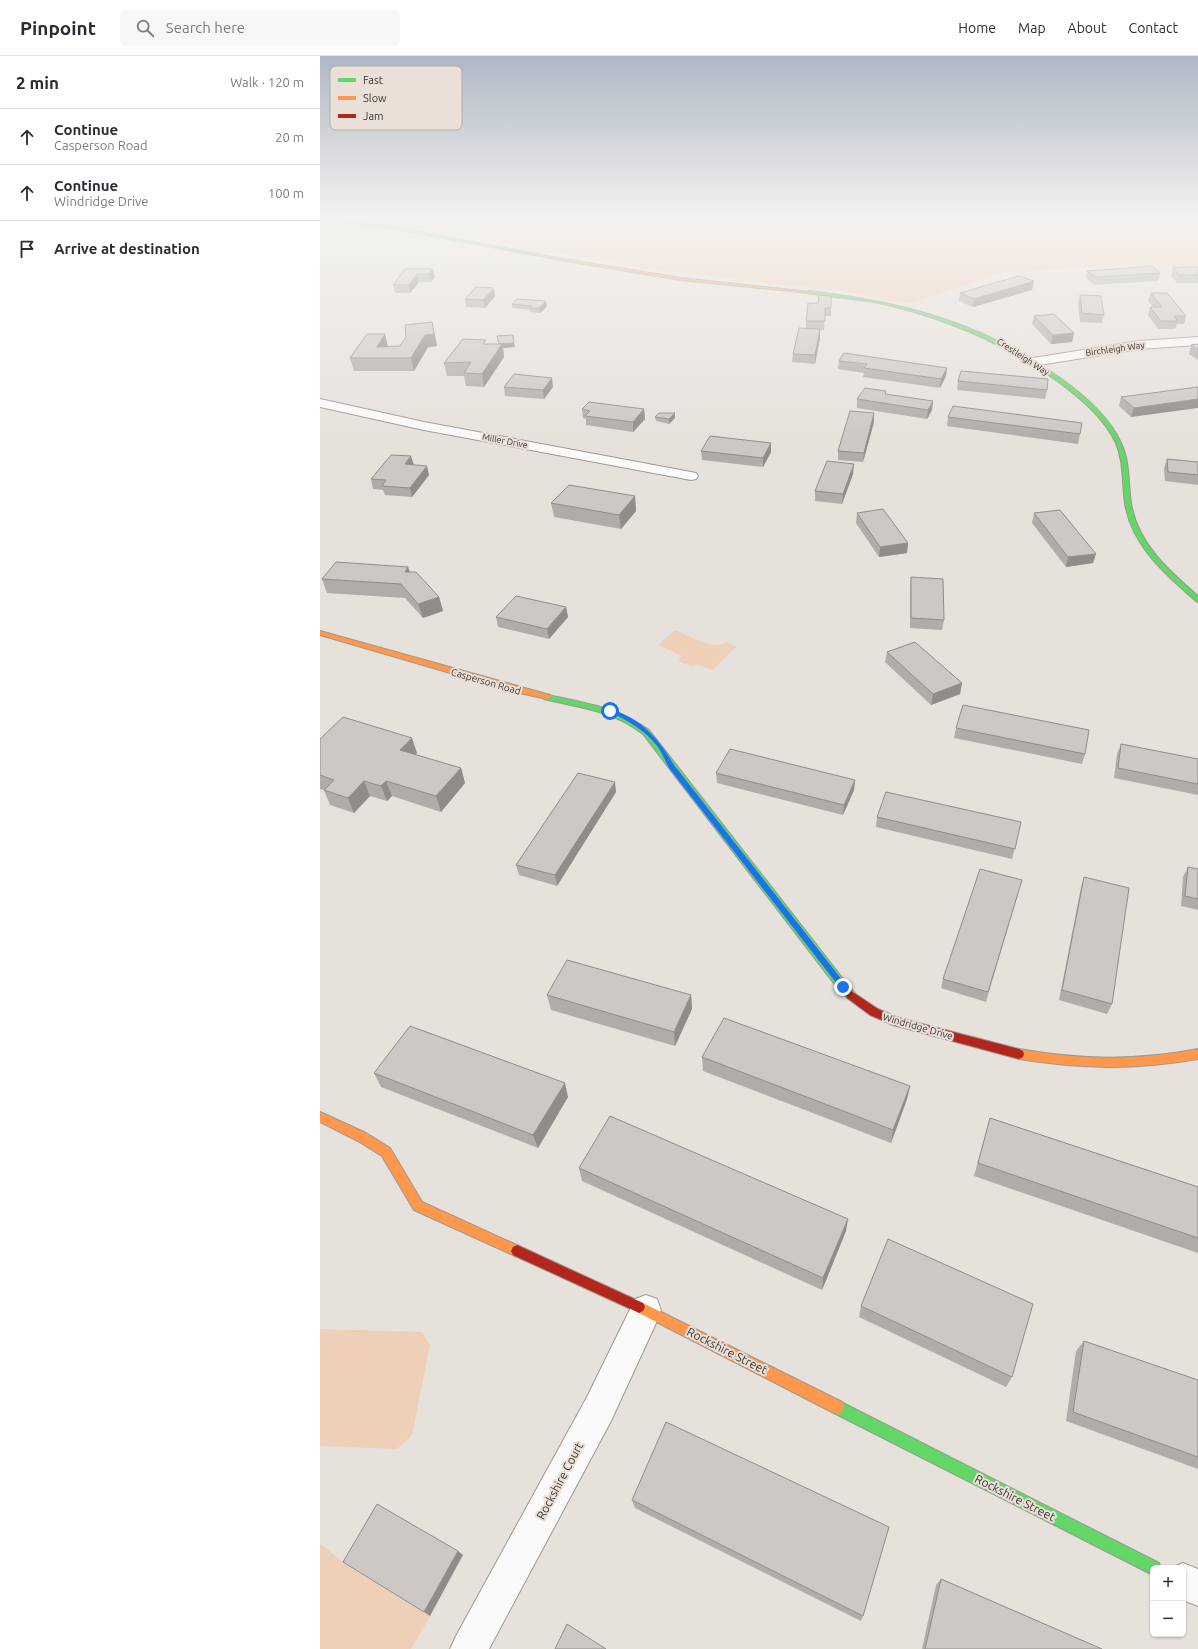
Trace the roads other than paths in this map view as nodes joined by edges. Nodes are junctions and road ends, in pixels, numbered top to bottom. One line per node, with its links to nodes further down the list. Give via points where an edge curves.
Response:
1 (813, 292): 3 (street, Crestleigh Way, via 924,312 966,326 1011,347)
2 (1198, 341): 3 (street, Birchleigh Way, via 1139,345)
3 (1033, 362): 6 (street, Crestleigh Way, via 1096,411 1108,425 1124,456 1128,504 1137,529 1160,563)
4 (320, 403): 5 (street, Miller Drive, via 424,426)
5 (691, 476)
6 (1198, 600)
7 (320, 633): 8 (street, Casperson Road, via 518,690 610,711)
8 (649, 734): 9 (street, Windridge Drive, via 660,745 671,766 843,987 856,1001 878,1015 897,1022 1052,1060 1087,1064 1130,1064 1168,1061)
9 (1198, 1054)
10 (320, 1117): 11 (street, Rockshire Street, via 362,1137 386,1152 418,1206)
11 (646, 1310): 12 (street, Rockshire Street); 15 (street, Rockshire Court, via 599,1409)
12 (1150, 1566)
13 (1186, 1582): 14 (street)
14 (1198, 1588)
15 (469, 1649)

